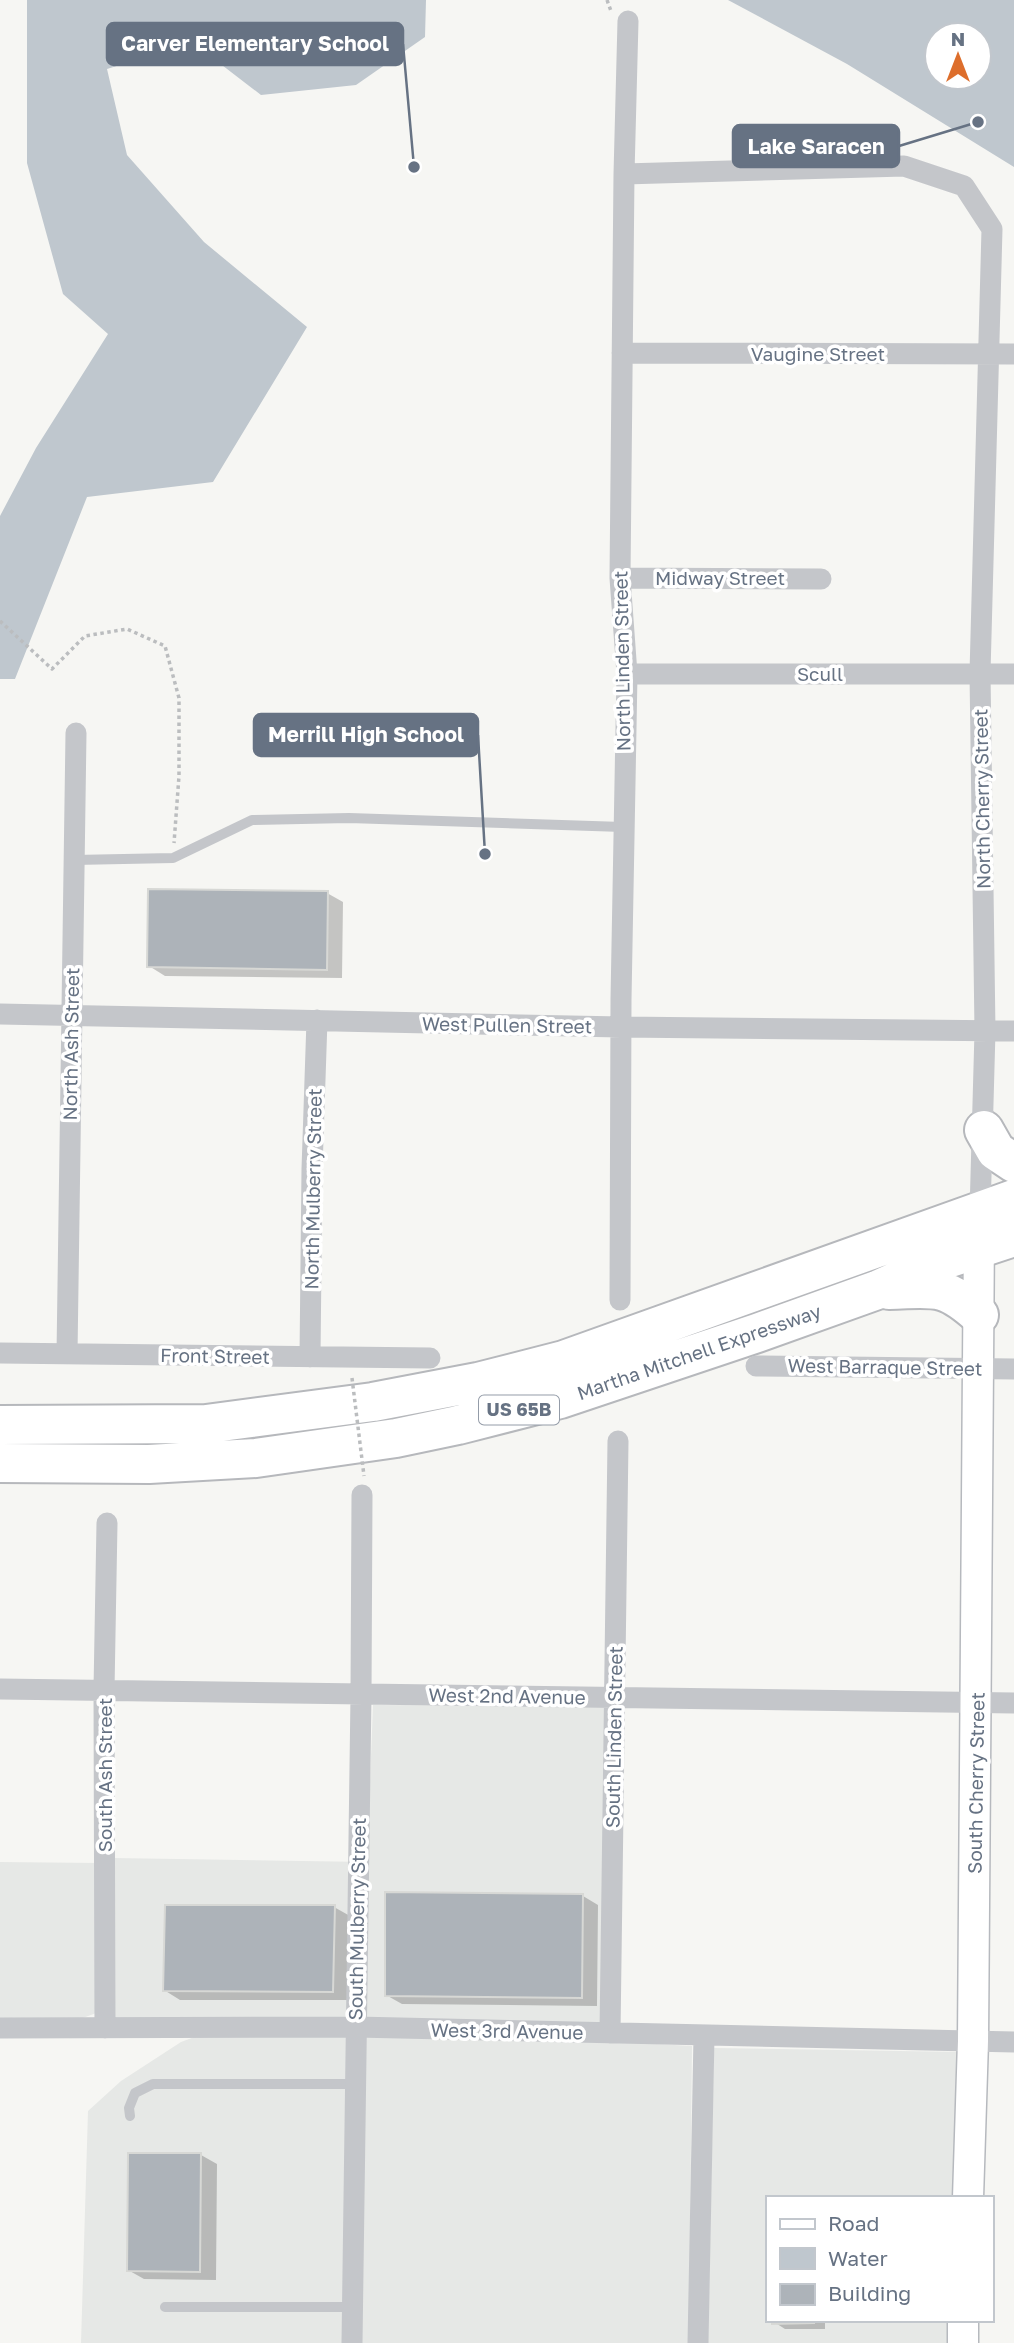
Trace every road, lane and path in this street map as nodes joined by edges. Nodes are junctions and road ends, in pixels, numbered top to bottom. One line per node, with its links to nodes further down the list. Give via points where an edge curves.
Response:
1 (628, 21): 2 (street, North Linden Street)
2 (624, 174): 3 (street, North Linden Street); 4 (street, North Cherry Street, via 904,166 964,186 992,229)
3 (622, 353): 4 (street, Vaugine Street); 6 (street, North Linden Street)
4 (988, 354): 5 (street, Vaugine Street); 9 (street, North Cherry Street)
5 (1014, 354)
6 (620, 578): 7 (street, Midway Street); 10 (street, North Linden Street)
7 (821, 579)
8 (0, 621): 14 (path, via 52,669 85,636 127,629 165,646 178,698)
9 (980, 673): 10 (street, Scull); 11 (street, Scull); 20 (street, North Cherry Street)
10 (626, 674): 13 (street, North Linden Street)
11 (1014, 674)
12 (76, 733): 15 (street, North Ash Street)
13 (624, 827): 14 (lane, via 349,818 252,820); 19 (street, North Linden Street)
14 (173, 858): 15 (lane)
15 (74, 860): 17 (street, North Ash Street)
16 (0, 1014): 17 (street, West Pullen Street)
17 (72, 1014): 18 (street, West Pullen Street); 30 (street, North Ash Street)
18 (317, 1020): 19 (street, West Pullen Street); 31 (street, North Mulberry Street)
19 (621, 1027): 20 (street, West Pullen Street); 27 (street, North Linden Street)
20 (985, 1031): 21 (street, West Pullen Street); 22 (street, North Cherry Street)
21 (1014, 1031)
22 (984, 1130): 23 (highway, via 996,1151); 24 (street, North Cherry Street)
23 (1014, 1163)
24 (991, 1220): 25 (highway, Martha Mitchell Expressway / US 65B); 26 (highway, Martha Mitchell Expressway / US 65B, via 941,1261); 28 (main road, North Cherry Street); 37 (highway, Martha Mitchell Expressway / US 65B, via 564,1360 478,1381 373,1402 206,1424)
25 (1014, 1237)
26 (877, 1290): 28 (highway, via 947,1291); 39 (highway, Martha Mitchell Expressway / US 65B, via 561,1399 397,1438 256,1458 149,1464)
27 (620, 1300)
28 (979, 1315): 34 (main road, North Cherry Street)
29 (0, 1353): 30 (street, Front Street)
30 (67, 1354): 31 (street, Front Street)
31 (310, 1357): 32 (street, Front Street)
32 (430, 1358)
33 (756, 1366): 34 (street, West Barraque Street)
34 (978, 1368): 35 (street, West Barraque Street); 46 (main road, South Cherry Street)
35 (1014, 1368)
36 (352, 1378): 40 (path, bridge)
37 (0, 1425)
38 (618, 1441): 45 (street, South Linden Street)
39 (0, 1463)
40 (363, 1485): 44 (street, South Mulberry Street)
41 (107, 1523): 43 (street, South Ash Street)
42 (0, 1689): 43 (street, West 2nd Avenue)
43 (104, 1690): 44 (street, West 2nd Avenue); 50 (street, South Ash Street)
44 (361, 1695): 45 (street, West 2nd Avenue); 48 (street, South Mulberry Street)
45 (614, 1698): 46 (street, West 2nd Avenue); 51 (street, South Linden Street)
46 (976, 1702): 47 (street, West 2nd Avenue); 53 (main road, South Cherry Street)
47 (1014, 1703)
48 (356, 2027): 50 (street, West 3rd Avenue); 51 (street, West 3rd Avenue); 55 (street, South Mulberry Street)
49 (0, 2028): 50 (street, West 3rd Avenue)
50 (105, 2028)
51 (610, 2033): 52 (street, West 3rd Avenue)
52 (704, 2036): 53 (street, West 3rd Avenue); 62 (street)
53 (973, 2041): 54 (street, West 3rd Avenue); 57 (main road, South Cherry Street)
54 (1014, 2042)
55 (355, 2084): 56 (lane, via 153,2084 135,2093); 59 (street, South Mulberry Street)
56 (130, 2116)
57 (968, 2196)
58 (165, 2307): 59 (lane)
59 (352, 2307): 61 (street, South Mulberry Street)
60 (963, 2322): 63 (main road)
61 (352, 2343)
62 (698, 2343)
63 (962, 2343)

